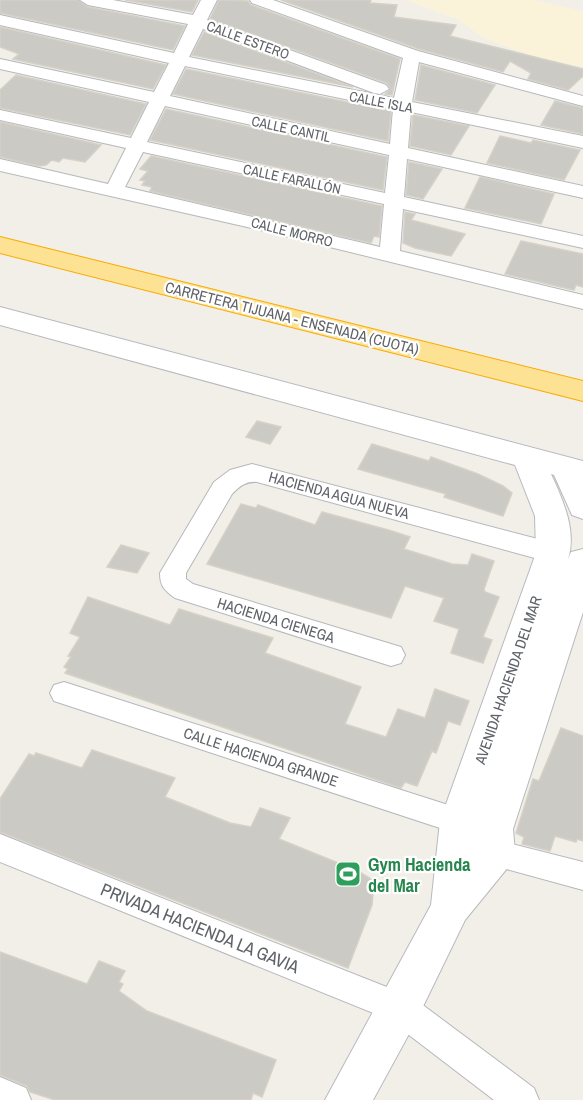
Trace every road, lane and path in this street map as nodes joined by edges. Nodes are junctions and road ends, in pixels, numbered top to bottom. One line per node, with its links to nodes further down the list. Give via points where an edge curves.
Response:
1 (88, 0): 5 (street, CALLE ESTERO)
2 (209, 0): 5 (street)
3 (258, 0): 6 (street)
4 (0, 20): 7 (street, CALLE ISLA)
5 (196, 21): 7 (street); 11 (street, CALLE ESTERO)
6 (412, 55): 10 (street); 11 (street)
7 (180, 60): 9 (street); 11 (street, CALLE ISLA)
8 (0, 64): 9 (street, CALLE CANTIL)
9 (160, 100): 14 (street); 15 (street, CALLE CANTIL)
10 (583, 101)
11 (402, 102): 13 (street, CALLE ISLA); 15 (street)
12 (0, 115): 14 (street, CALLE FARALLÓN)
13 (583, 142)
14 (136, 145): 17 (street); 19 (street, CALLE FARALLÓN)
15 (398, 151): 18 (street, CALLE CANTIL); 19 (street)
16 (0, 165): 17 (street, CALLE MORRO)
17 (113, 192): 23 (street, CALLE MORRO)
18 (583, 192)
19 (394, 201): 21 (street, CALLE FARALLÓN); 23 (street)
20 (0, 226): 26 (highway, CARRETERA TIJUANA - ENSENADA (CUOTA))
21 (583, 242)
22 (0, 245): 27 (highway, CARRETERA TIJUANA - ENSENADA (CUOTA))
23 (389, 256): 24 (street, CALLE MORRO)
24 (583, 302)
25 (0, 316): 28 (street)
26 (583, 370)
27 (583, 391)
28 (528, 458): 29 (street); 31 (street, AVENIDA HACIENDA DEL MAR)
29 (575, 470): 30 (street)
30 (583, 507)
31 (568, 557): 32 (street, HACIENDA AGUA NUEVA, via 248,472 223,488); 35 (street, AVENIDA HACIENDA DEL MAR)
32 (173, 573): 33 (street, HACIENDA CIENEGA, via 173,583 184,591)
33 (391, 655)
34 (64, 693): 36 (street, CALLE HACIENDA GRANDE)
35 (520, 697): 36 (street, AVENIDA HACIENDA DEL MAR); 38 (street, AVENIDA HACIENDA DEL MAR, via 493,830)
36 (459, 821): 38 (street); 40 (street, AVENIDA HACIENDA DEL MAR)
37 (0, 848): 41 (street, PRIVADA HACIENDA LA GAVIA)
38 (495, 853): 39 (street); 40 (street, AVENIDA HACIENDA DEL MAR)
39 (583, 876)
40 (451, 907): 41 (street, AVENIDA HACIENDA DEL MAR)
41 (400, 1008): 44 (street, AVENIDA HACIENDA DEL MAR); 45 (street, PRIVADA HACIENDA LA GAVIA)
42 (0, 1094): 43 (street)
43 (14, 1100)
44 (348, 1100)
45 (522, 1100)

